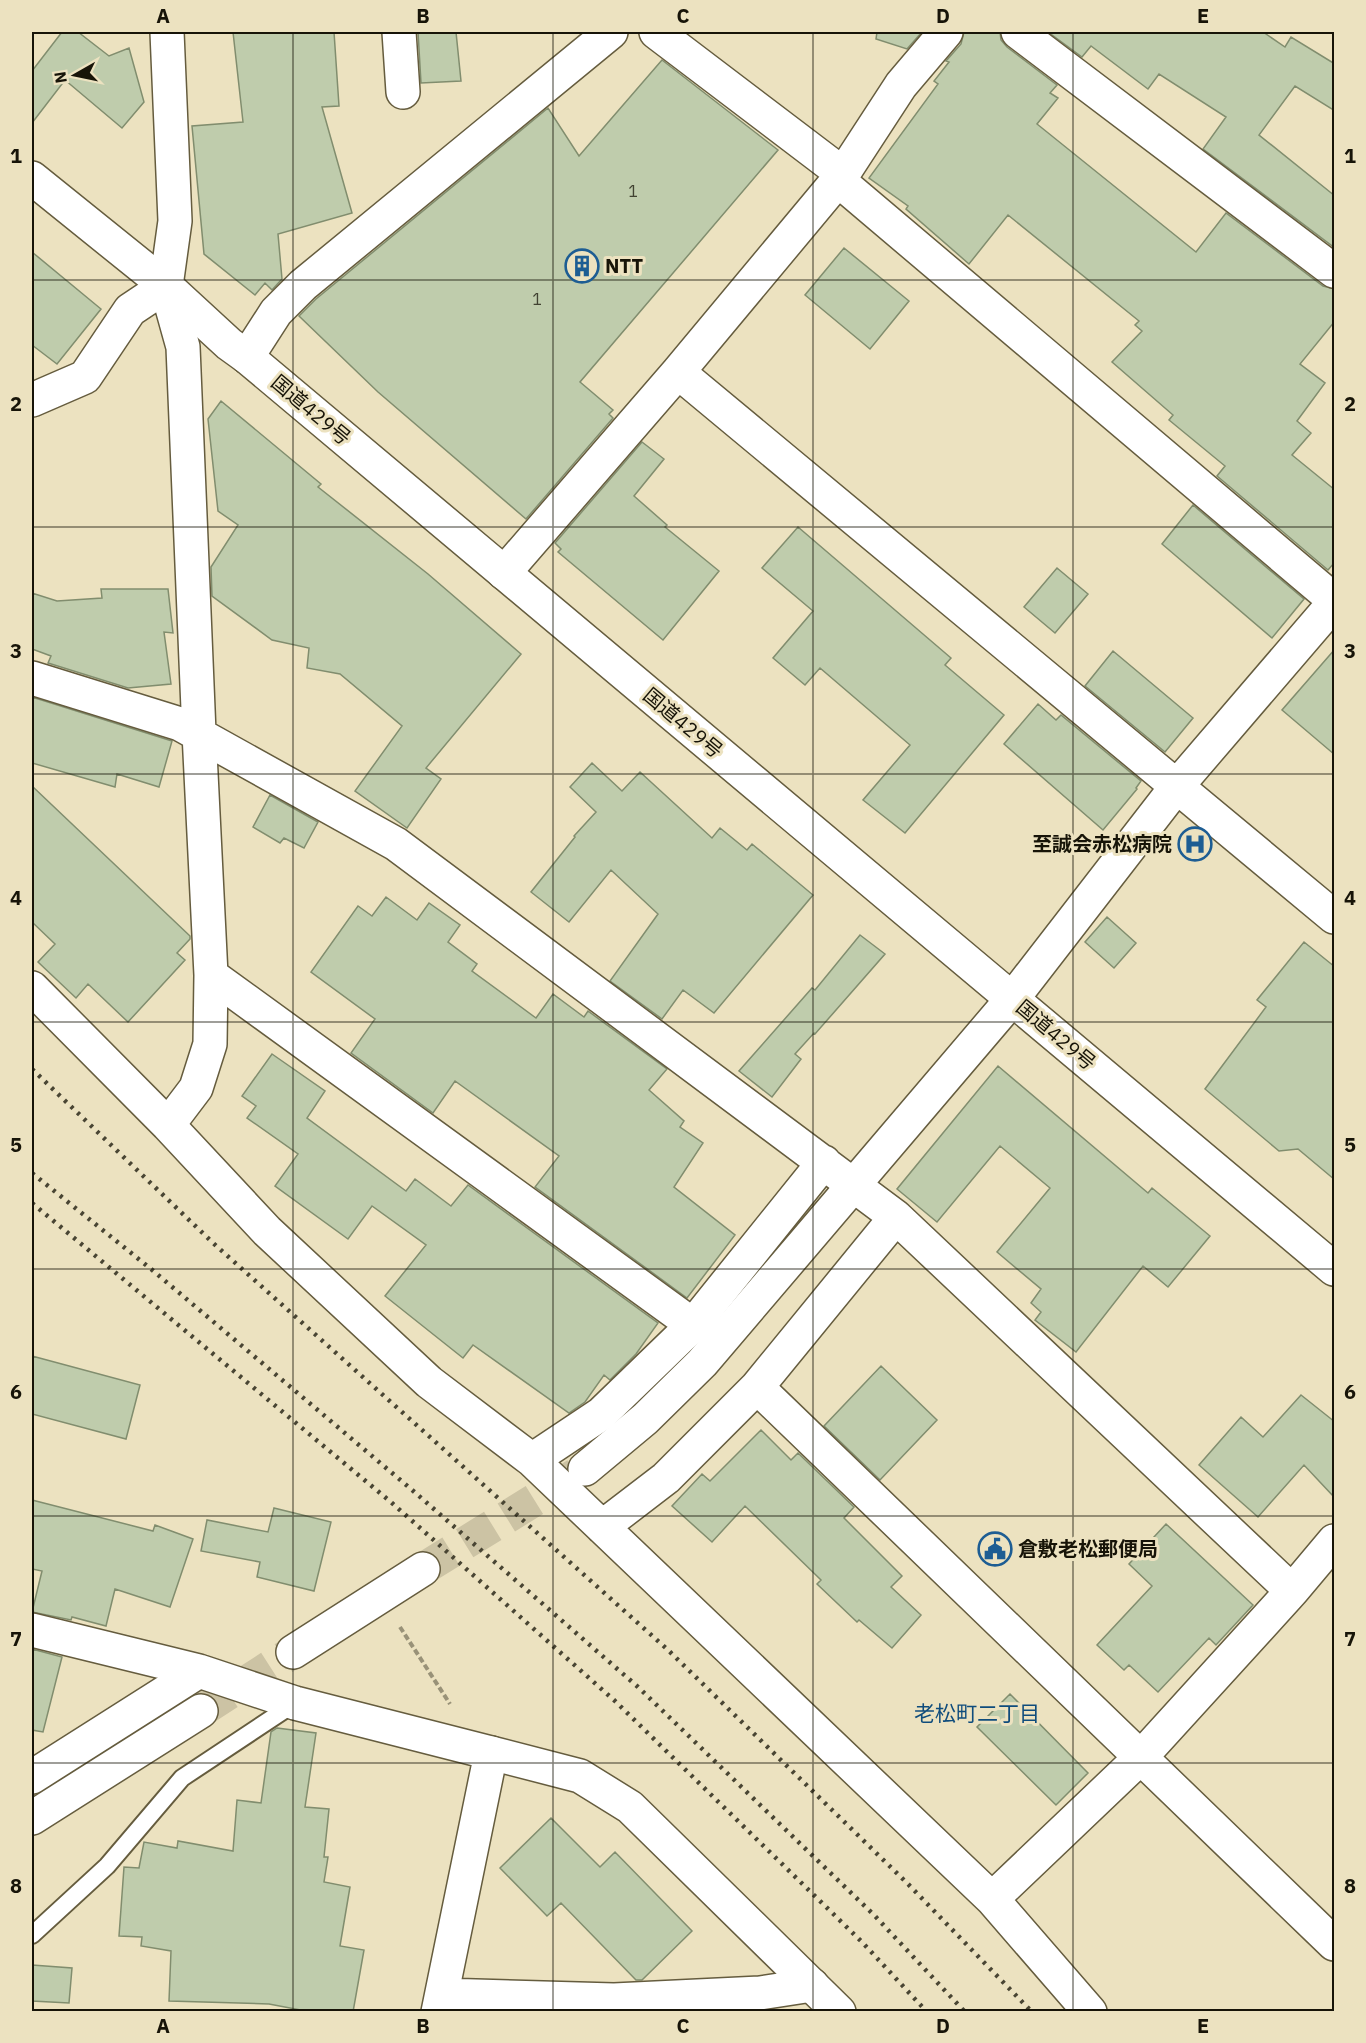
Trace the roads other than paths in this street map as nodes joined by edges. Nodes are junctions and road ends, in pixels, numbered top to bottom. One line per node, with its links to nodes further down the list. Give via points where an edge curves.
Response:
1 (167, 32): 11 (main road, via 176,221)
2 (399, 32): 7 (main road)
3 (611, 32): 12 (main road, via 303,285 276,312)
4 (656, 32): 9 (main road)
5 (946, 32): 9 (main road, via 901,85)
6 (1018, 32): 10 (main road)
7 (403, 92)
8 (32, 177): 11 (main road, 国道429号)
9 (841, 177): 13 (main road); 16 (main road)
10 (1335, 271)
11 (165, 286): 12 (main road, 国道429号); 14 (main road, via 130,310 86,377); 18 (main road, via 183,347)
12 (247, 357): 15 (main road, 国道429号)
13 (678, 372): 15 (main road); 19 (main road)
14 (32, 400)
15 (504, 573): 23 (main road, 国道429号)
16 (1335, 602): 19 (main road)
17 (32, 678): 18 (main road, via 180,724)
18 (199, 734): 21 (main road); 25 (main road, via 396,844)
19 (1177, 786): 20 (main road); 23 (main road)
20 (1335, 917)
21 (211, 975): 24 (main road, via 210,1044 196,1088); 29 (main road)
22 (32, 988): 24 (main road)
23 (1013, 998): 26 (main road); 28 (main road, 国道429号)
24 (168, 1125): 31 (main road, via 267,1231 429,1382)
25 (824, 1162): 26 (main road); 29 (main road)
26 (855, 1185): 27 (main road); 32 (main road, via 702,1363 645,1419)
27 (896, 1217): 30 (main road); 36 (main road)
28 (1335, 1269)
29 (693, 1326): 31 (main road, via 601,1414)
30 (757, 1387): 33 (main road, via 666,1478); 43 (main road)
31 (532, 1460): 33 (main road)
32 (585, 1469)
33 (602, 1527): 46 (main road)
34 (1335, 1542): 36 (main road)
35 (423, 1569): 38 (main road)
36 (1292, 1591): 43 (main road)
37 (32, 1630): 39 (main road)
38 (293, 1652)
39 (199, 1671): 40 (main road); 44 (main road)
40 (295, 1703): 42 (main road); 47 (lane, via 182,1778 107,1866)
41 (201, 1711): 45 (main road)
42 (491, 1753): 49 (main road, via 580,1776 630,1807); 50 (main road)
43 (1140, 1758): 46 (main road); 48 (main road)
44 (32, 1777)
45 (32, 1818)
46 (992, 1899): 52 (main road)
47 (32, 1935)
48 (1335, 1944)
49 (812, 1985): 50 (main road, via 760,1992 614,2000); 51 (main road)
50 (440, 2003)
51 (839, 2012)
52 (1090, 2012)

